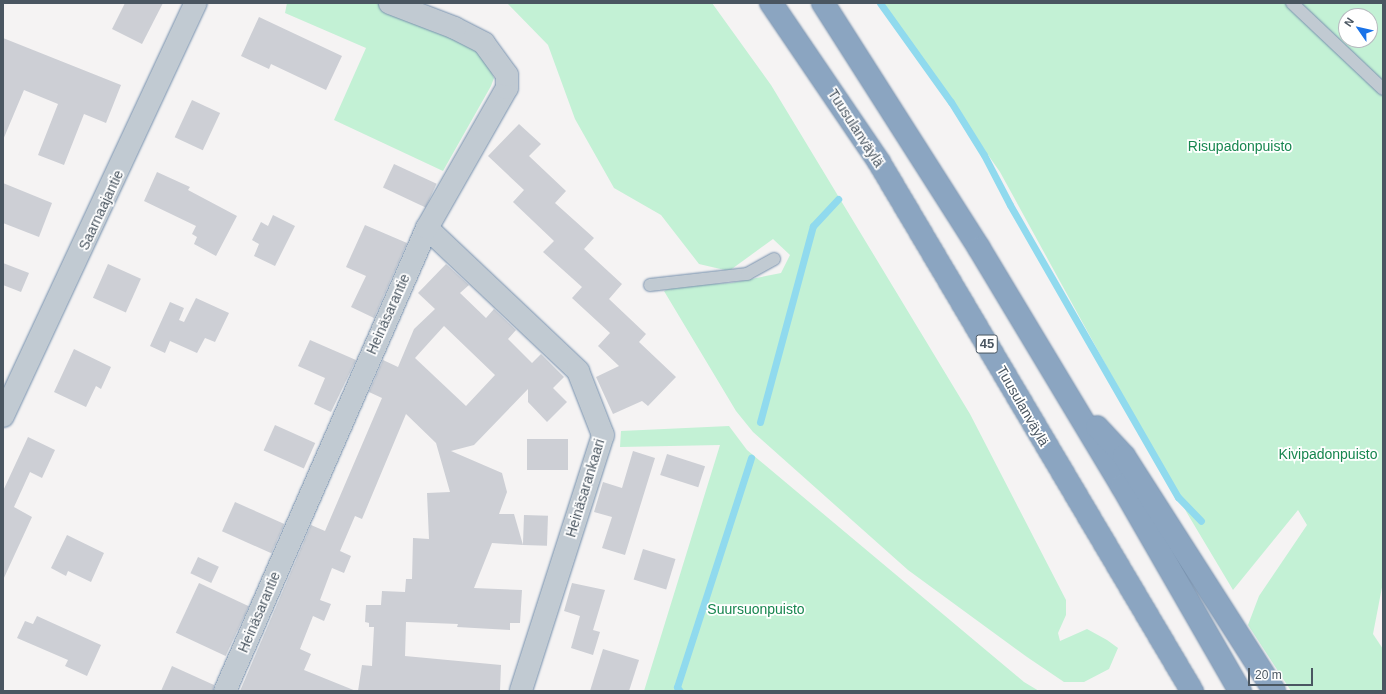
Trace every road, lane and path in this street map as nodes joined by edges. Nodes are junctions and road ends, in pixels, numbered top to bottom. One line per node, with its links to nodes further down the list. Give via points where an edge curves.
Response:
1 (196, 3): 11 (street, Saarnaajantie)
2 (390, 3): 7 (street, Heinäsarantie, via 455,28 484,43 507,75 507,88)
3 (771, 3): 14 (highway, Tuusulanväylä / 45, via 879,162)
4 (823, 3): 10 (highway, via 979,248)
5 (1292, 3): 6 (lane)
6 (1383, 89)
7 (427, 228): 12 (street, Heinäsarantie); 13 (street, Heinäsarankaari, via 578,371 603,435)
8 (774, 258): 9 (lane, via 747,274)
9 (650, 285)
10 (1068, 396): 15 (highway); 16 (highway, via 1124,456)
11 (3, 416)
12 (225, 691)
13 (520, 691)
14 (1192, 691)
15 (1240, 691)
16 (1274, 691)

